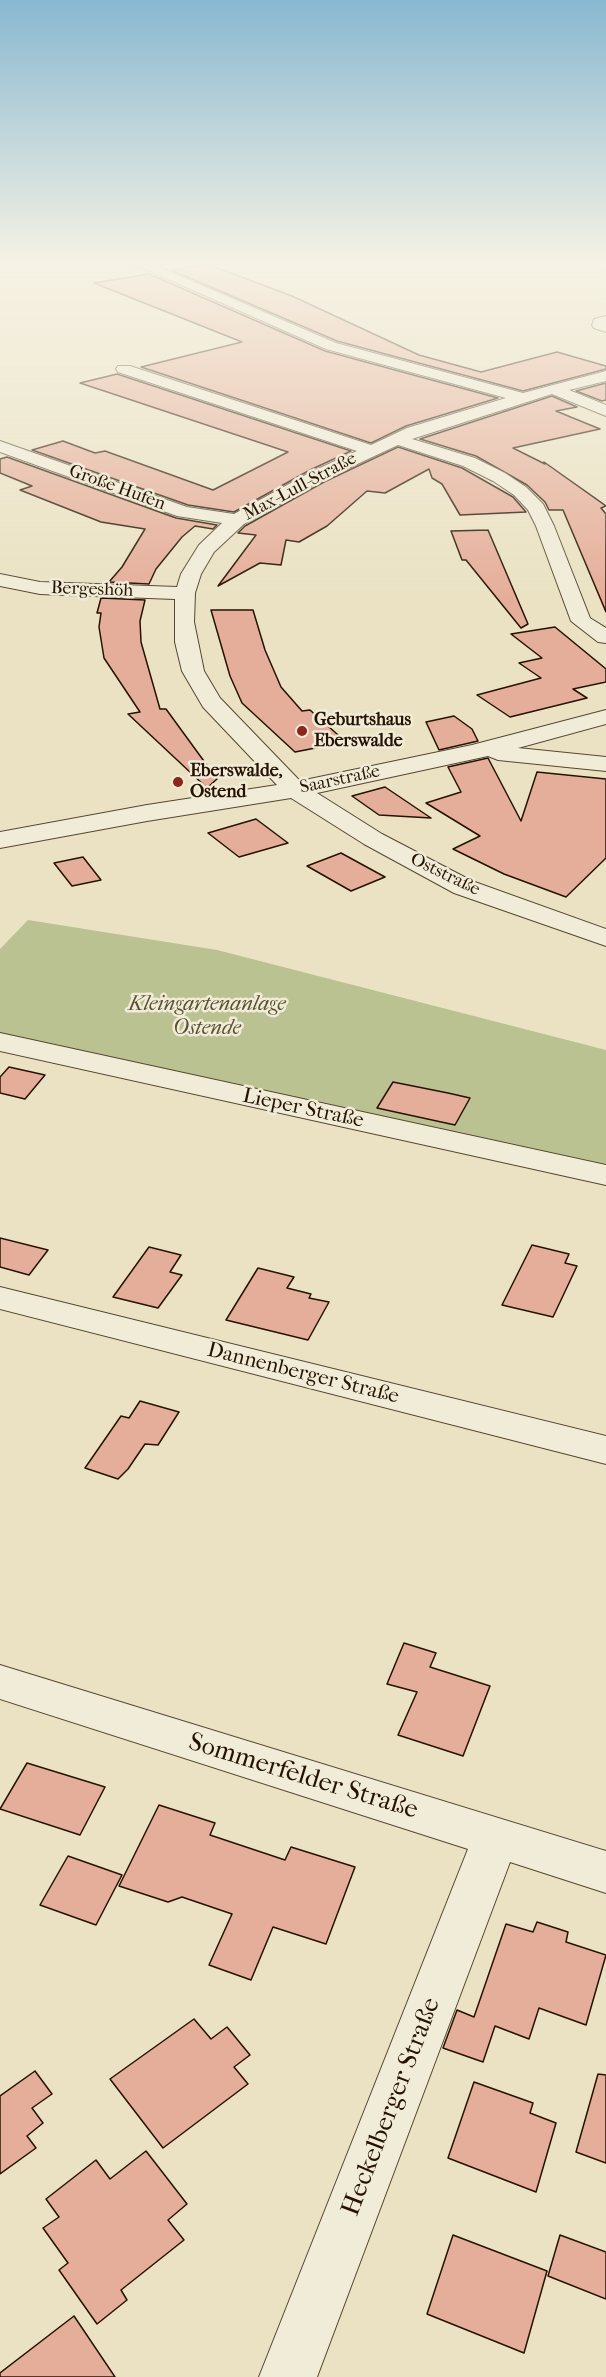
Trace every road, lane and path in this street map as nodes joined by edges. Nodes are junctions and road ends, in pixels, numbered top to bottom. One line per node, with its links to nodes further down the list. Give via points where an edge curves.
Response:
1 (142, 375): 9 (street)
2 (438, 375): 5 (street)
3 (606, 376): 4 (street, Max-Lull-Straße)
4 (553, 389): 5 (street, Max-Lull-Straße); 6 (street)
5 (523, 398): 7 (street, Max-Lull-Straße)
6 (606, 411)
7 (396, 439): 9 (street, Max-Lull-Straße); 13 (street, via 469,462 520,491 536,508 545,526 581,621)
8 (0, 446): 10 (street, Große Hufen, via 184,512)
9 (370, 450): 10 (street, Max-Lull-Straße)
10 (237, 520): 12 (street, Max-Lull-Straße, via 206,549 191,574)
11 (0, 580): 12 (street, Bergeshöh, via 39,588)
12 (185, 594): 17 (street, Max-Lull-Straße, via 186,642 193,671 212,702)
13 (606, 637)
14 (606, 717): 15 (street, Saarstraße)
15 (475, 752): 16 (street); 17 (street, Saarstraße)
16 (606, 764)
17 (294, 790): 18 (street, Saarstraße); 19 (street, Oststraße, via 373,839 463,887)
18 (0, 840)
19 (606, 938)
20 (0, 1042): 21 (street, Lieper Straße)
21 (606, 1174)
22 (0, 1298): 23 (street, Dannenberger Straße)
23 (606, 1450)
24 (2, 1686): 25 (street, Sommerfelder Straße)
25 (496, 1838): 26 (street, Sommerfelder Straße); 27 (street, Heckelberger Straße)
26 (606, 1872)
27 (288, 2377)

